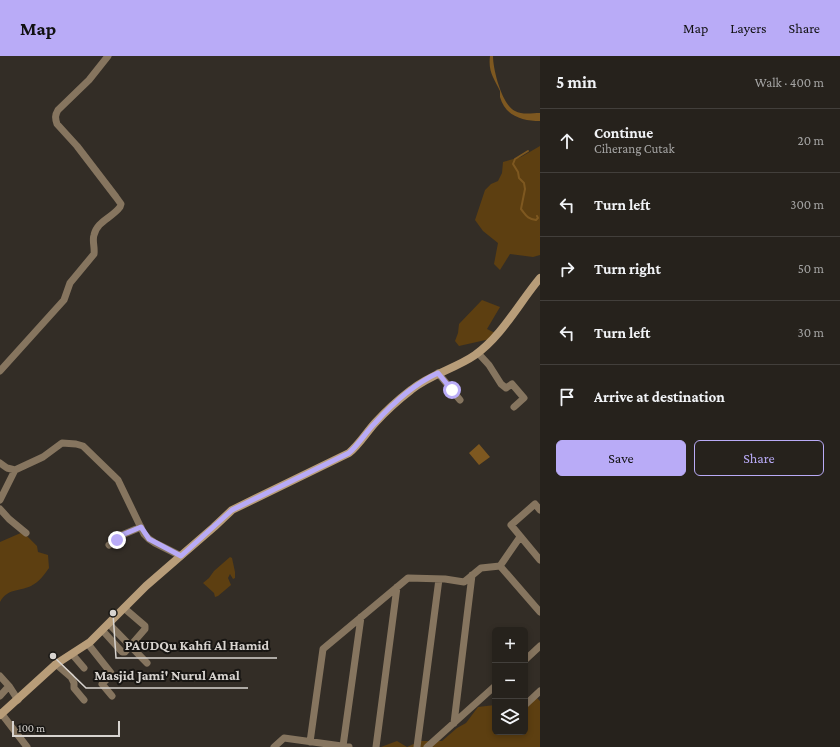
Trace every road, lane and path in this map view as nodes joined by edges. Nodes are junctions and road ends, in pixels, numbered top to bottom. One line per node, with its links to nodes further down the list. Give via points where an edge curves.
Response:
1 (108, 56): 4 (street, via 90,80 58,110 56,121 116,197 120,207 97,227 93,236 94,254 68,286 64,300)
2 (540, 278): 3 (street, via 499,332)
3 (478, 353): 5 (street); 7 (street, via 501,384 506,388 512,384 524,398)
4 (0, 371)
5 (438, 373): 6 (street); 17 (street, via 402,397 349,453 232,510)
6 (460, 400)
7 (514, 407)
8 (0, 463): 9 (street)
9 (15, 470): 10 (street); 13 (street, via 43,457 62,443 80,445 118,480)
10 (0, 498)
11 (0, 509): 14 (street)
12 (540, 510): 15 (street, via 535,504 511,525)
13 (141, 527): 16 (street, via 117,537 115,542); 17 (street, via 149,539)
14 (26, 533)
15 (520, 537): 18 (street); 19 (street)
16 (109, 545)
17 (181, 556): 23 (street)
18 (540, 560)
19 (500, 566): 20 (street, via 481,568); 24 (street)
20 (472, 576): 21 (street, via 464,582); 46 (street)
21 (439, 579): 22 (street, via 408,578); 52 (street)
22 (397, 587): 25 (street); 51 (street)
23 (124, 608): 26 (street); 29 (street, via 145,627 143,633)
24 (540, 612)
25 (361, 617): 47 (street, via 323,649); 50 (street)
26 (109, 624): 27 (street); 29 (street)
27 (103, 630): 28 (street); 29 (street, via 123,653)
28 (88, 644): 31 (street); 41 (street, via 111,673 102,684)
29 (130, 646): 33 (street)
30 (540, 646): 32 (street)
31 (72, 654): 34 (street); 35 (street)
32 (528, 657)
33 (147, 663)
34 (56, 664): 42 (street); 43 (street, via 71,677 74,688)
35 (84, 668)
36 (1, 678): 37 (street)
37 (9, 686): 40 (street); 42 (street)
38 (492, 689): 46 (street)
39 (540, 692): 44 (street)
40 (0, 696)
41 (112, 696)
42 (18, 700): 45 (street)
43 (84, 700)
44 (528, 702)
45 (1, 714): 48 (street)
46 (454, 723): 53 (street)
47 (310, 742): 49 (street, via 284,738); 50 (street)
48 (27, 747)
49 (274, 747)
50 (346, 747)
51 (376, 747)
52 (417, 747)
53 (427, 747)

